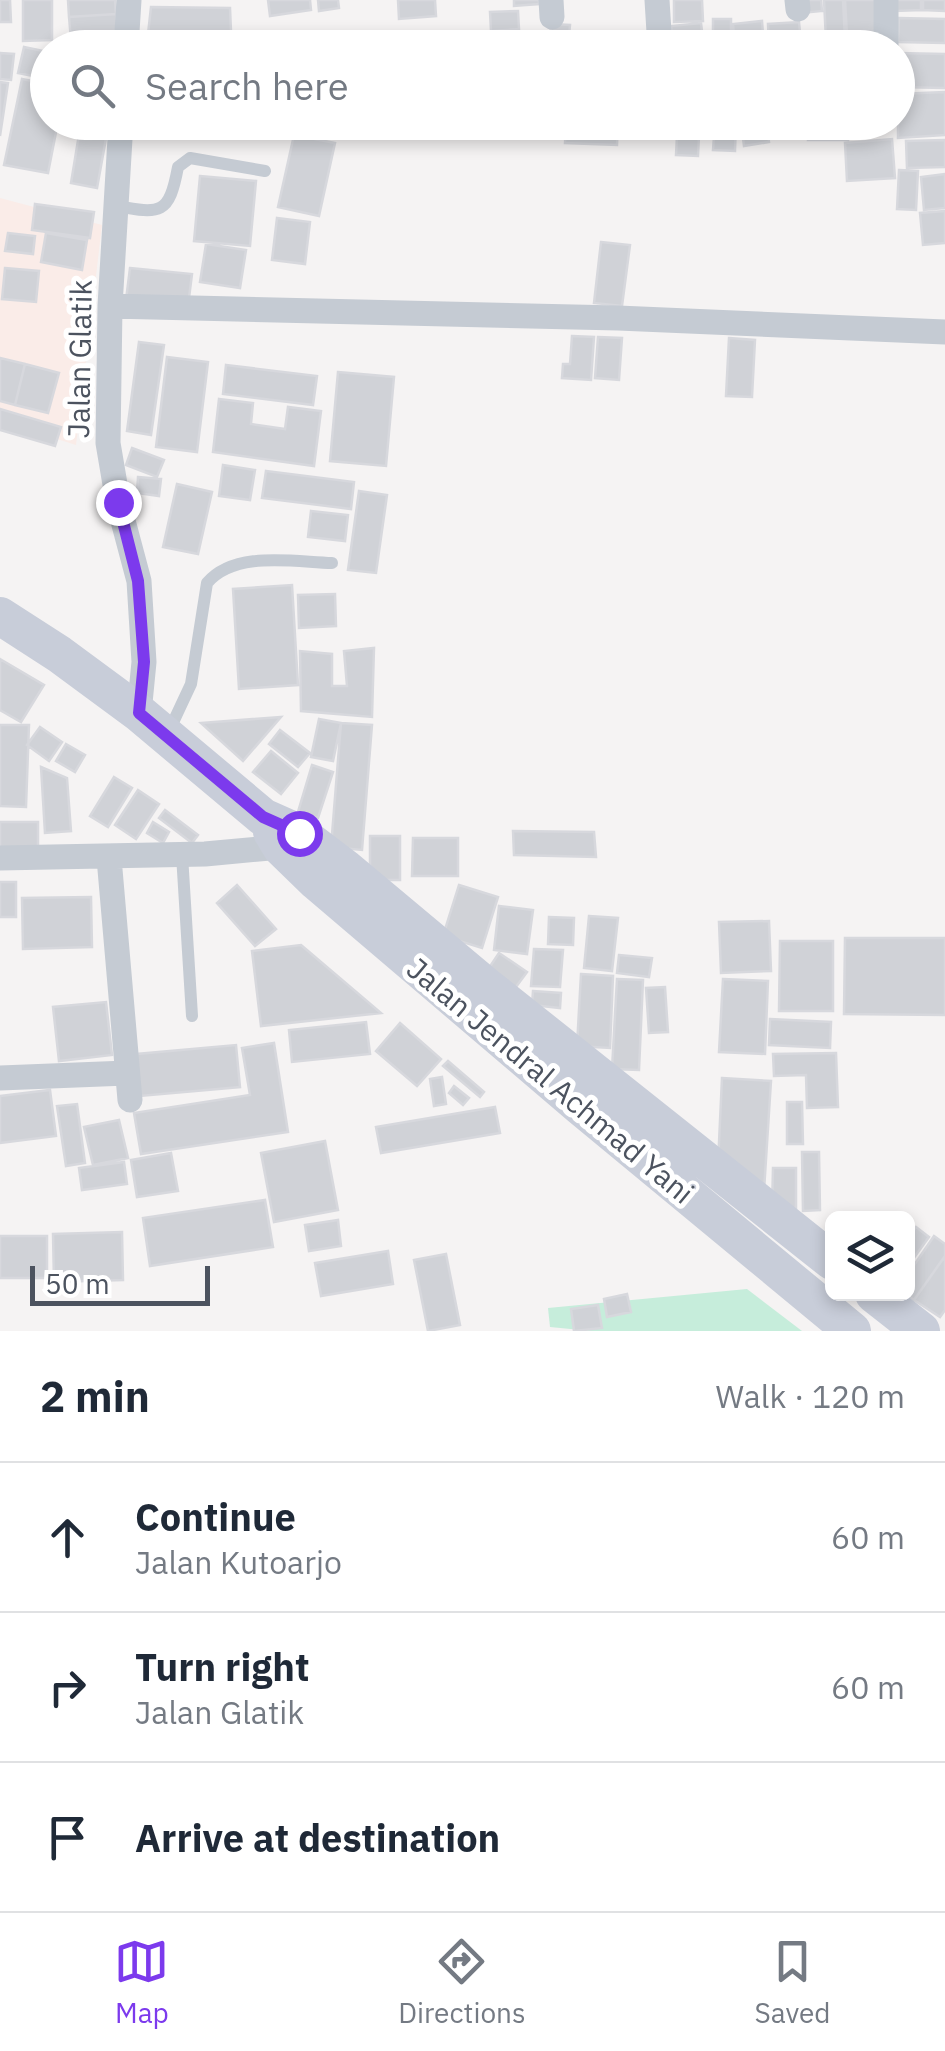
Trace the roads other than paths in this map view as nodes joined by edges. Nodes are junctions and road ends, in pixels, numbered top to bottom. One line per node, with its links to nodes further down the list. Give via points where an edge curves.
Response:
1 (129, 0): 4 (street)
2 (657, 0): 5 (street)
3 (886, 0): 6 (street)
4 (127, 30)
5 (659, 30)
6 (886, 30)
7 (120, 140): 9 (street, Jalan Glatik)
8 (265, 171): 9 (lane, via 190,158 178,167 164,208)
9 (116, 206): 10 (street, Jalan Glatik)
10 (110, 306): 11 (street); 14 (street, Jalan Glatik, via 108,443 138,581)
11 (945, 332)
12 (332, 563): 14 (lane, via 259,561 214,575 207,583 191,684)
13 (0, 616): 14 (main road)
14 (152, 725): 15 (main road)
15 (281, 832): 16 (street); 23 (main road); 25 (main road, Jalan Jendral Achmad Yani, via 316,881)
16 (182, 855): 18 (street); 19 (lane)
17 (0, 858): 18 (street)
18 (109, 858): 20 (street)
19 (192, 1016)
20 (126, 1074): 21 (street); 22 (street)
21 (0, 1078)
22 (130, 1100)
23 (825, 1256)
24 (883, 1301): 26 (main road)
25 (852, 1331)
26 (921, 1331)

